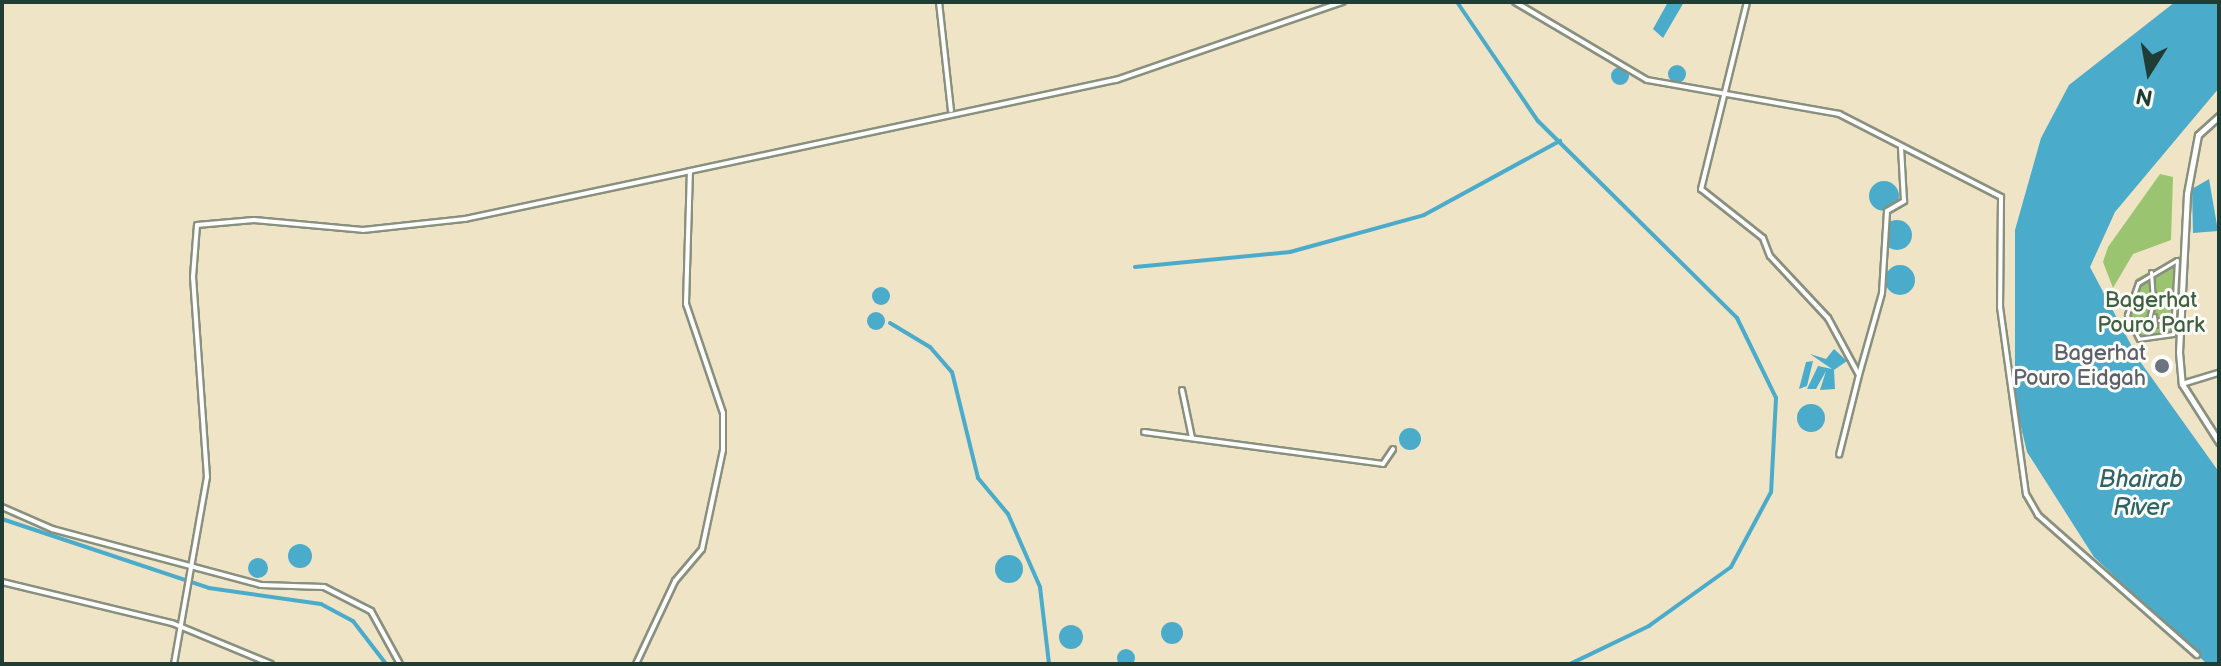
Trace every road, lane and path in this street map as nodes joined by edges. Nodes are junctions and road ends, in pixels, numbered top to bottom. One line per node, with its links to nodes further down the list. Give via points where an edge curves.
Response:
1 (939, 2): 6 (street)
2 (1343, 2): 6 (street, via 1116,80)
3 (1515, 2): 5 (street, via 1647,80)
4 (1747, 2): 5 (street)
5 (1725, 98): 8 (street, via 1839,114); 22 (street, via 1701,189 1763,238 1770,256 1828,318)
6 (951, 110): 9 (street)
7 (2219, 116): 23 (main road, via 2198,135 2187,194)
8 (1900, 145): 22 (street, via 1904,201 1887,211 1882,293); 34 (street, via 2004,202 2000,307 2026,494 2038,515)
9 (690, 171): 31 (street, via 436,223 363,230 254,220 197,225 193,277 207,477); 38 (street, via 686,304 723,413 723,450 702,549 675,581)
10 (2151, 271): 11 (street); 12 (street); 13 (street, via 2177,260)
11 (2132, 298): 12 (street); 18 (street)
12 (2153, 298): 13 (street); 14 (street)
13 (2175, 298): 17 (street)
14 (2154, 316): 15 (street); 16 (street)
15 (2149, 320): 18 (street); 19 (street)
16 (2159, 320): 17 (street); 19 (street)
17 (2173, 320): 20 (street, via 2173,334)
18 (2131, 324): 20 (street, via 2139,339)
19 (2155, 325): 20 (street)
20 (2155, 337)
21 (2219, 373): 23 (street)
22 (1859, 375): 29 (street)
23 (2182, 384): 27 (main road)
24 (1182, 390): 26 (street)
25 (1144, 432): 26 (street)
26 (1192, 438): 28 (street, via 1383,464)
27 (2219, 442)
28 (1393, 449)
29 (1839, 455)
30 (2, 507): 31 (street, via 52,529)
31 (194, 566): 33 (street); 37 (street, via 261,585 324,587 371,611)
32 (2, 582): 33 (street)
33 (182, 630): 35 (street); 36 (street)
34 (2197, 655)
35 (174, 664)
36 (271, 664)
37 (400, 664)
38 (636, 664)

